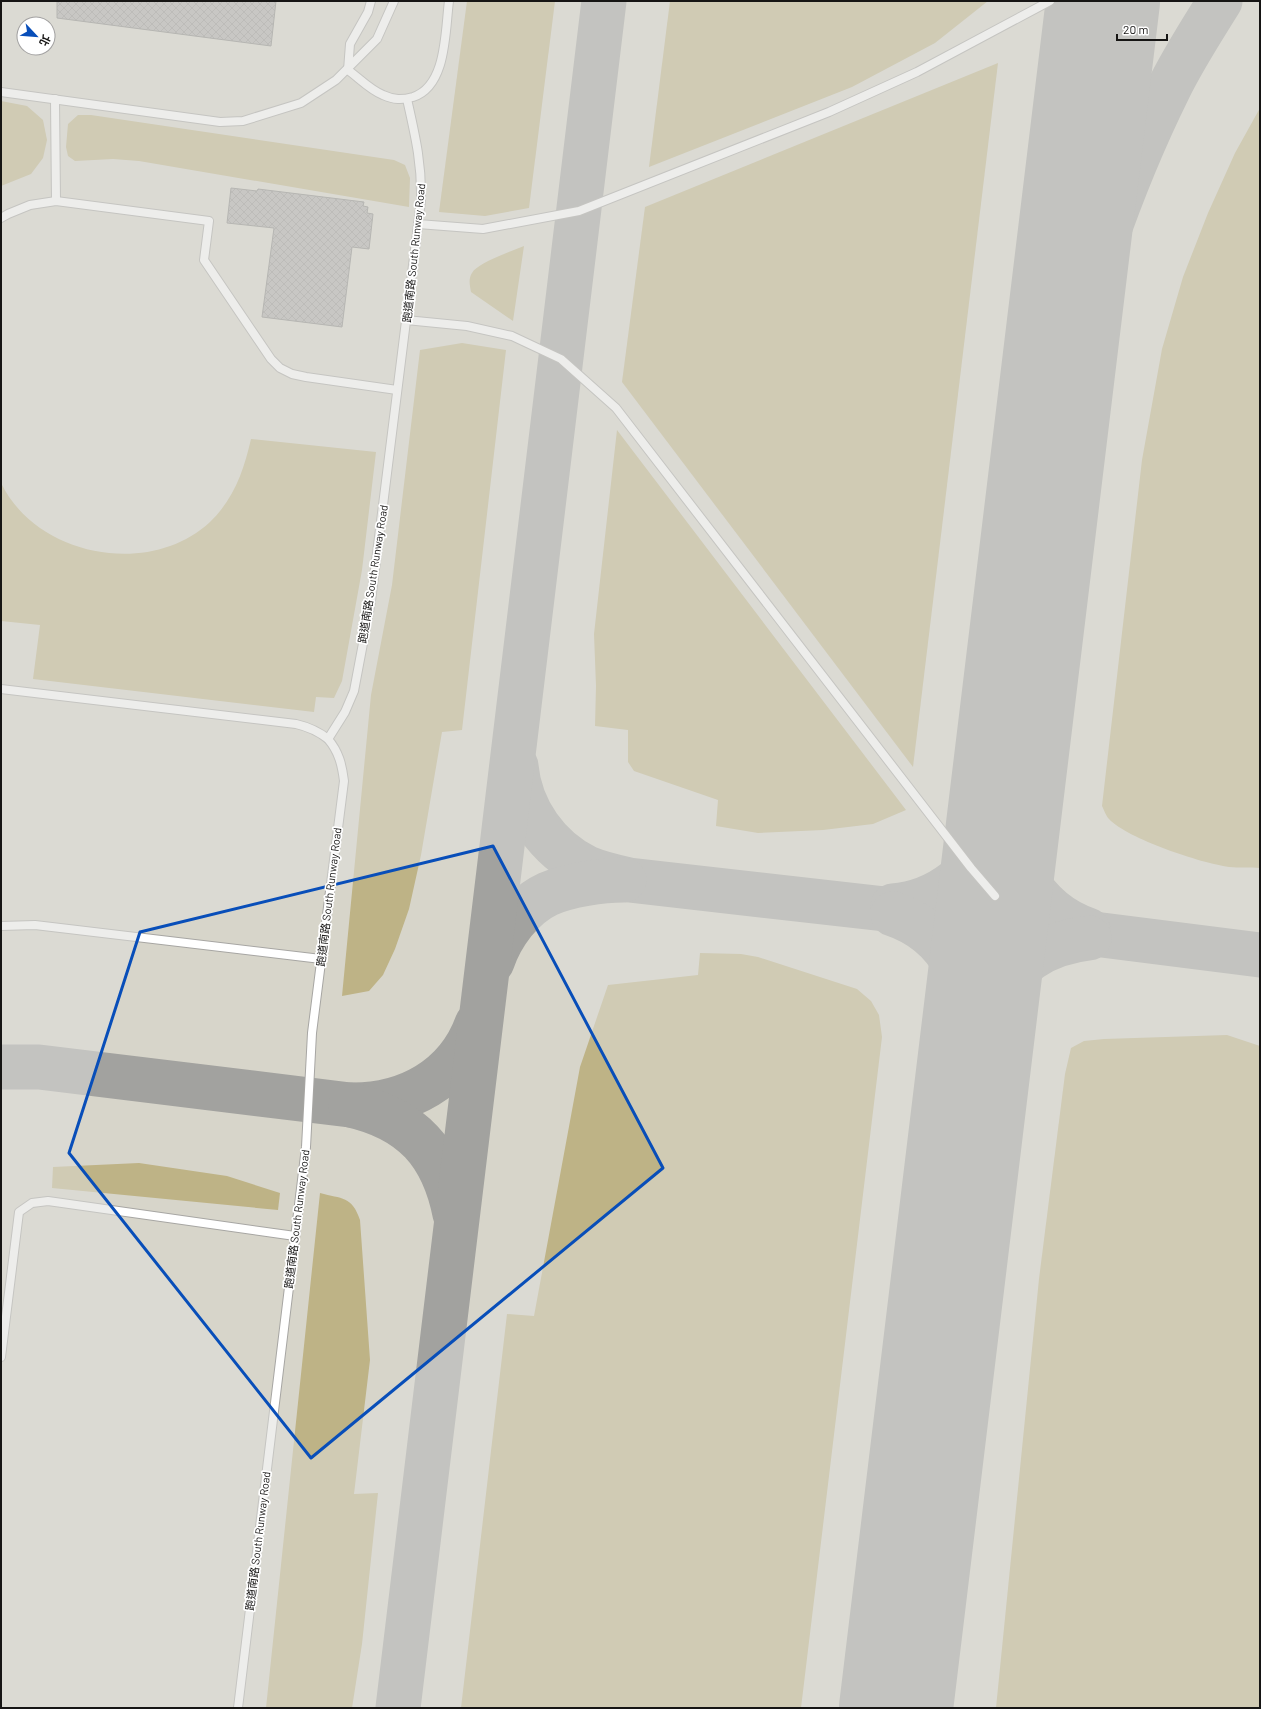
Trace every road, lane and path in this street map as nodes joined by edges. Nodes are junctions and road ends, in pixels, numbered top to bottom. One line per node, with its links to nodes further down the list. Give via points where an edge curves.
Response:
1 (371, 1): 5 (lane, via 368,12 350,44)
2 (394, 1): 5 (lane, via 377,39)
3 (449, 1): 8 (lane, via 443,51 436,76 424,91)
4 (1050, 1): 11 (lane, via 917,72 829,112 579,211 483,229)
5 (348, 70): 7 (lane, via 301,103 243,121 220,122); 8 (lane, via 382,95 397,100)
6 (1, 92): 7 (lane)
7 (55, 99): 9 (lane)
8 (407, 99): 11 (lane, 跑道南路 South Runway Road, via 422,178)
9 (56, 200): 10 (lane, via 30,205); 13 (lane, via 209,221 204,260 276,364 292,374)
10 (1, 218)
11 (418, 224): 12 (lane, 跑道南路 South Runway Road)
12 (406, 320): 13 (lane, 跑道南路 South Runway Road); 16 (lane, via 466,326 512,336 561,359 616,408)
13 (397, 390): 15 (lane, 跑道南路 South Runway Road, via 376,569 354,691 345,712)
14 (1, 689): 15 (lane, via 296,724 310,727)
15 (328, 739): 18 (lane, 跑道南路 South Runway Road, via 340,758 344,781)
16 (995, 896)
17 (1, 926): 18 (lane, via 35,925)
18 (321, 959): 19 (lane, 跑道南路 South Runway Road, via 310,1059 306,1147)
19 (295, 1236): 20 (lane, via 48,1201 32,1203 19,1212); 21 (lane, 跑道南路 South Runway Road)
20 (1, 1357)
21 (238, 1708)

